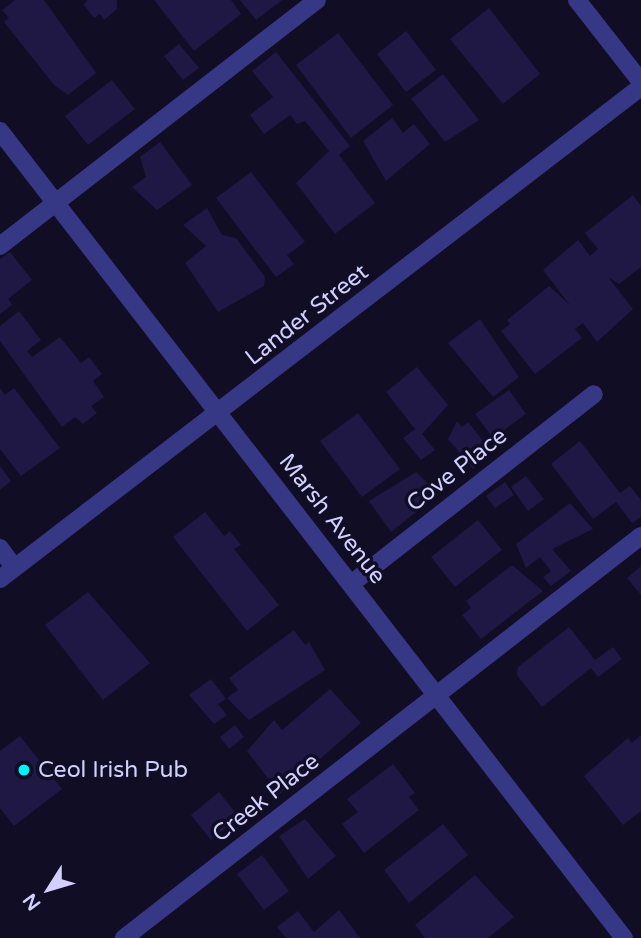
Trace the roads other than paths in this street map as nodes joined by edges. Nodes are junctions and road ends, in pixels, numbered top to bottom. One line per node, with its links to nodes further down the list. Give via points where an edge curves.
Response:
1 (317, 0): 5 (street)
2 (578, 0): 3 (street)
3 (641, 85): 8 (street, Lander Street)
4 (0, 131): 5 (street, Marsh Avenue)
5 (54, 201): 6 (street); 8 (street, Marsh Avenue)
6 (0, 246)
7 (594, 394): 13 (street, Cove Place)
8 (218, 412): 11 (street, Lander Street); 13 (street, Marsh Avenue)
9 (641, 536): 14 (street, Creek Place)
10 (0, 548): 11 (street)
11 (15, 567): 12 (street, Lander Street)
12 (0, 579)
13 (351, 584): 14 (street, Marsh Avenue)
14 (437, 696): 15 (street, Creek Place); 16 (street, Marsh Avenue)
15 (124, 938)
16 (624, 938)

